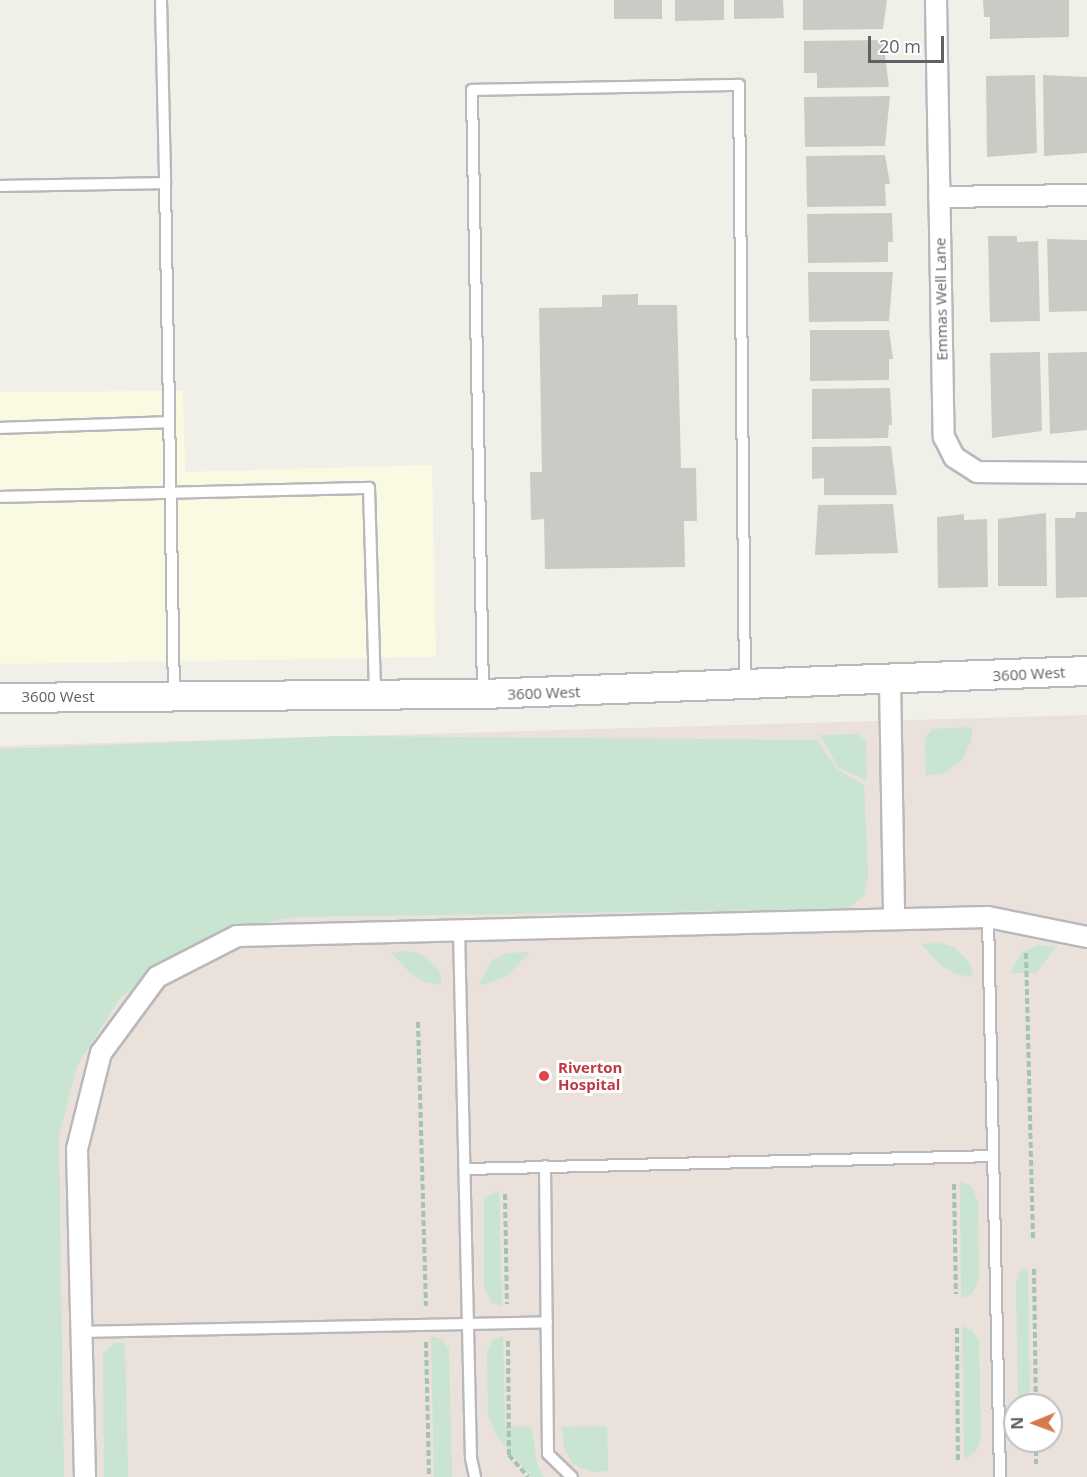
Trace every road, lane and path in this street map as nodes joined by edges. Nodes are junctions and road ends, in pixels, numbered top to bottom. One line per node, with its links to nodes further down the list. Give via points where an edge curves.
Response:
1 (161, 0): 3 (lane)
2 (936, 0): 6 (street, Emmas Well Lane)
3 (165, 183): 4 (lane); 7 (lane)
4 (0, 186)
5 (1087, 195): 6 (street)
6 (939, 197): 9 (street, Emmas Well Lane, via 943,425 948,448 963,466 977,472)
7 (168, 422): 8 (lane); 10 (lane)
8 (0, 428)
9 (1087, 473)
10 (169, 493): 11 (lane); 16 (lane, via 369,488); 17 (lane)
11 (0, 497)
12 (1087, 671): 13 (main road, 3600 West)
13 (890, 681): 14 (main road, 3600 West); 20 (street)
14 (745, 687): 15 (main road, 3600 West); 15 (lane, via 738,85 472,90)
15 (483, 694): 16 (main road, 3600 West)
16 (375, 695): 17 (main road, 3600 West)
17 (174, 696): 18 (main road, 3600 West)
18 (0, 698)
19 (988, 917): 20 (street); 22 (street); 25 (lane)
20 (894, 919): 21 (street)
21 (459, 930): 27 (lane); 38 (street, via 237,936 157,977 101,1053 77,1149)
22 (1087, 937)
23 (1026, 952): 30 (path)
24 (418, 1022): 34 (path)
25 (993, 1156): 26 (lane); 50 (lane)
26 (545, 1166): 27 (lane); 35 (lane)
27 (466, 1170): 36 (lane)
28 (954, 1184): 32 (path)
29 (505, 1194): 33 (path)
30 (1033, 1241)
31 (1034, 1269): 41 (path)
32 (956, 1294)
33 (507, 1304)
34 (426, 1306)
35 (547, 1322): 36 (lane); 49 (lane, via 548,1454)
36 (470, 1325): 38 (lane); 47 (lane, via 471,1458)
37 (957, 1328): 43 (path)
38 (83, 1332): 45 (street)
39 (508, 1336): 48 (path, via 509,1455)
40 (426, 1338): 46 (path)
41 (1035, 1393)
42 (1036, 1453): 44 (path)
43 (958, 1462)
44 (1036, 1464)
45 (85, 1477)
46 (429, 1477)
47 (475, 1477)
48 (528, 1477)
49 (572, 1477)
50 (1000, 1477)

